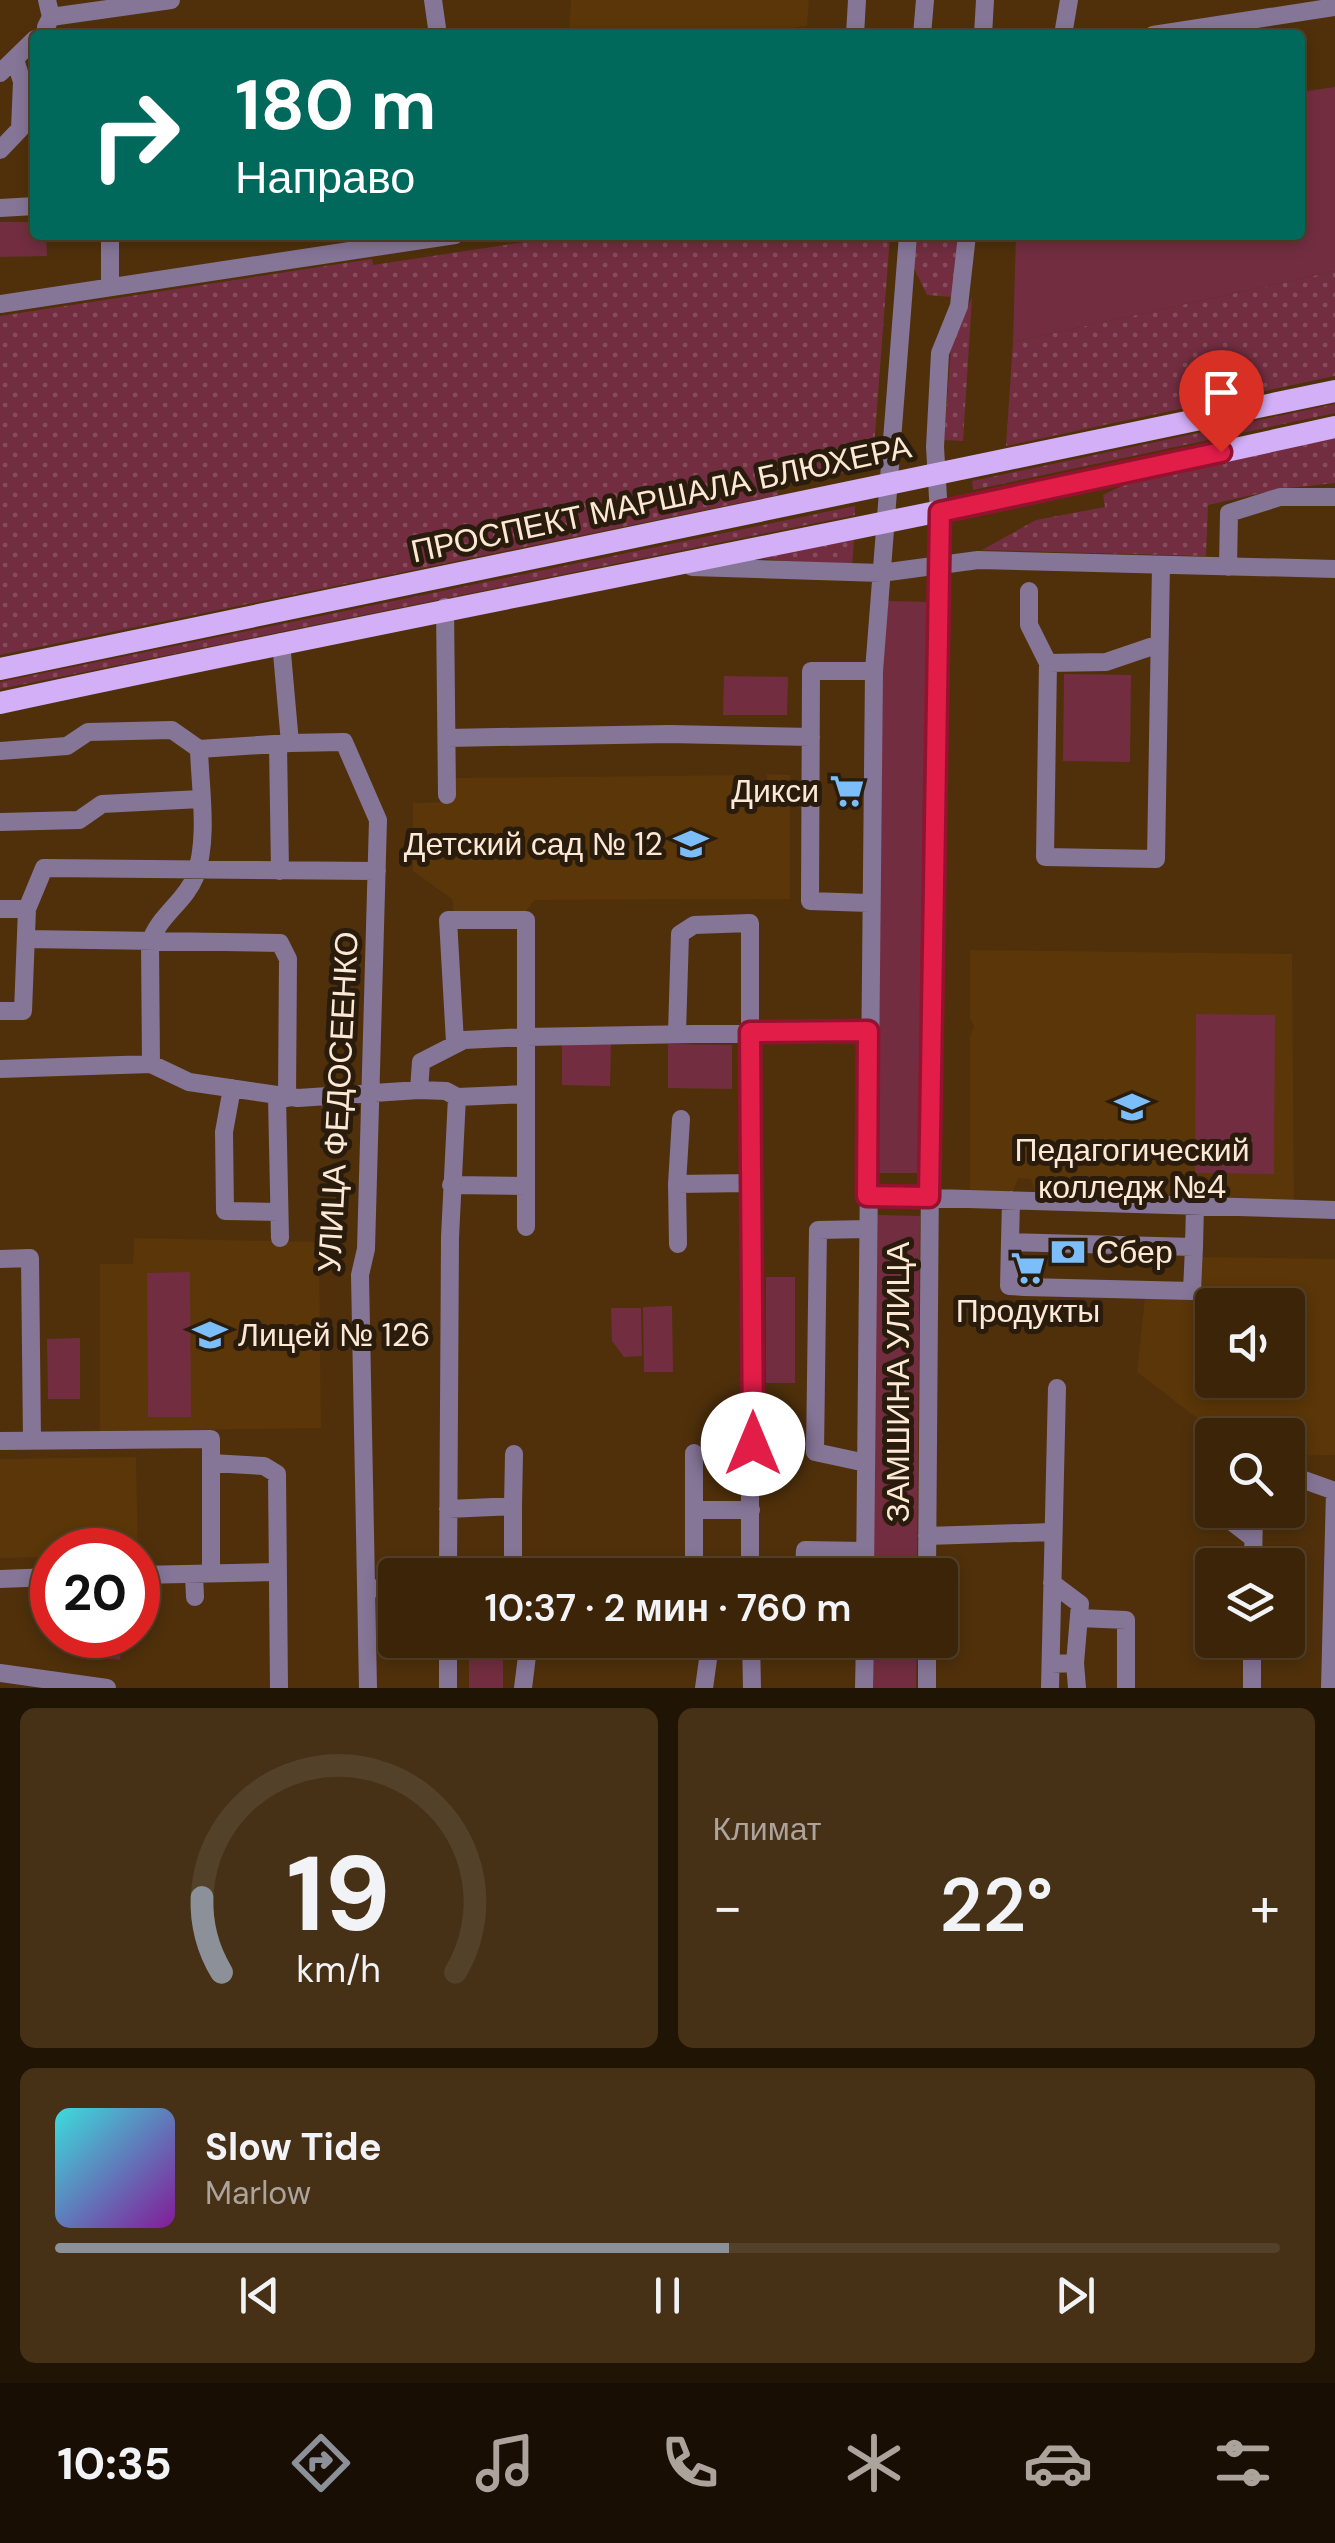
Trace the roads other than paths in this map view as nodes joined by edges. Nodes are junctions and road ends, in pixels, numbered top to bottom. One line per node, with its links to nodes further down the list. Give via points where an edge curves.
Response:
1 (171, 0): 8 (street)
2 (433, 0): 9 (street)
3 (857, 0): 10 (street)
4 (924, 0): 11 (street)
5 (986, 0): 12 (street)
6 (1069, 0): 13 (street)
7 (1335, 6): 14 (street)
8 (49, 9)
9 (437, 30)
10 (855, 30)
11 (922, 30)
12 (983, 30)
13 (1064, 30)
14 (1184, 30)
15 (30, 44): 16 (street)
16 (16, 59): 17 (street); 18 (street)
17 (0, 73)
18 (28, 82): 19 (street, via 20,129)
19 (0, 150)
20 (30, 206): 21 (street)
21 (0, 208)
22 (110, 240): 26 (street)
23 (399, 240): 26 (street)
24 (908, 240): 31 (street, ЗАМШИНА УЛИЦА)
25 (967, 240): 30 (street, ЗАМШИНА УЛИЦА, via 960,306 940,354)
26 (110, 287): 27 (street)
27 (0, 304)
28 (1335, 392): 30 (main road, ПРОСПЕКТ МАРШАЛА БЛЮХЕРА)
29 (1335, 427): 33 (main road, ПРОСПЕКТ МАРШАЛА БЛЮХЕРА)
30 (936, 476): 31 (main road, ПРОСПЕКТ МАРШАЛА БЛЮХЕРА); 33 (street, ЗАМШИНА УЛИЦА)
31 (886, 486): 34 (street, ЗАМШИНА УЛИЦА); 46 (main road, ПРОСПЕКТ МАРШАЛА БЛЮХЕРА)
32 (1335, 497): 38 (street, via 1280,497 1228,513)
33 (940, 512): 34 (main road, ПРОСПЕКТ МАРШАЛА БЛЮХЕРА); 36 (street, ЗАМШИНА УЛИЦА)
34 (885, 522): 35 (main road, ПРОСПЕКТ МАРШАЛА БЛЮХЕРА); 40 (street, ЗАМШИНА УЛИЦА)
35 (660, 565): 40 (street); 42 (main road, ПРОСПЕКТ МАРШАЛА БЛЮХЕРА)
36 (942, 565): 37 (street); 40 (street); 85 (street, ЗАМШИНА УЛИЦА)
37 (1161, 565): 38 (street); 44 (street)
38 (1228, 567): 39 (street)
39 (1335, 570)
40 (882, 573): 47 (street, ЗАМШИНА УЛИЦА)
41 (1030, 592): 45 (street, via 1029,624)
42 (445, 607): 43 (main road, ПРОСПЕКТ МАРШАЛА БЛЮХЕРА); 50 (street)
43 (282, 642): 48 (main road, ПРОСПЕКТ МАРШАЛА БЛЮХЕРА); 51 (street)
44 (1160, 644): 45 (street, via 1106,662); 45 (street, via 1156,859 1045,858)
45 (1048, 662)
46 (0, 670)
47 (874, 671): 49 (street, via 811,671); 60 (street, ЗАМШИНА УЛИЦА)
48 (0, 703)
49 (811, 737): 50 (street); 60 (street, via 810,901)
50 (447, 738): 54 (street)
51 (284, 744): 52 (street); 58 (street); 59 (street, УЛИЦА ФЕДОСЕЕНКО, via 344,742 378,820)
52 (199, 749): 53 (street, via 172,730 88,732 68,746); 55 (street)
53 (0, 751)
54 (447, 795)
55 (201, 799): 56 (street, via 102,804 79,820); 57 (street)
56 (0, 822)
57 (196, 869): 58 (street); 62 (street, via 44,868); 64 (street)
58 (280, 871): 59 (street)
59 (377, 871): 76 (street, УЛИЦА ФЕДОСЕЕНКО)
60 (869, 903): 66 (street, ЗАМШИНА УЛИЦА)
61 (0, 909): 62 (street)
62 (27, 909): 63 (street)
63 (26, 939): 64 (street); 65 (street, via 23,1011)
64 (150, 943): 71 (street); 77 (street, via 280,943 288,960)
65 (0, 1011)
66 (868, 1031): 67 (street); 84 (street, ЗАМШИНА УЛИЦА)
67 (750, 1032): 68 (street); 68 (street, via 752,928 744,922 694,925 680,934); 80 (street)
68 (677, 1033): 69 (street)
69 (526, 1037): 70 (street); 70 (street, via 526,920 448,920); 75 (street)
70 (455, 1042): 74 (street, via 421,1062)
71 (151, 1064): 72 (street); 73 (street, via 189,1082)
72 (0, 1069)
73 (232, 1088): 77 (street); 89 (street, via 224,1132 225,1212)
74 (419, 1090): 76 (street); 78 (street)
75 (525, 1094): 78 (street); 83 (street)
76 (370, 1095): 77 (street); 129 (street, УЛИЦА ФЕДОСЕЕНКО, via 360,1275)
77 (282, 1097): 89 (street)
78 (457, 1097): 82 (street)
79 (681, 1118): 81 (street)
80 (751, 1183): 81 (street); 108 (street)
81 (677, 1184): 94 (street)
82 (451, 1186): 83 (street); 106 (street)
83 (526, 1186): 90 (street)
84 (867, 1196): 85 (street); 91 (street, ЗАМШИНА УЛИЦА)
85 (929, 1197): 86 (street); 112 (street, ЗАМШИНА УЛИЦА)
86 (1012, 1200): 87 (street); 93 (street)
87 (1195, 1206): 88 (street); 95 (street)
88 (1335, 1210)
89 (279, 1212): 92 (street)
90 (526, 1227)
91 (867, 1228): 102 (street, ЗАМШИНА УЛИЦА); 102 (street, via 818,1230 815,1452)
92 (280, 1238)
93 (1010, 1242): 95 (street); 95 (street, via 1009,1286 1025,1287 1192,1291)
94 (678, 1244)
95 (1194, 1247)
96 (0, 1259): 99 (street, via 30,1258)
97 (1057, 1388): 111 (street)
98 (0, 1440): 99 (street)
99 (32, 1440): 103 (street, via 211,1439)
100 (694, 1453): 107 (street)
101 (514, 1454): 105 (street)
102 (866, 1463): 115 (street, ЗАМШИНА УЛИЦА)
103 (211, 1464): 123 (street, via 264,1466 277,1474); 124 (street)
104 (1305, 1480): 156 (street, via 1334,1490)
105 (513, 1506): 106 (street); 117 (street)
106 (448, 1508): 116 (street)
107 (694, 1510): 108 (street); 118 (street)
108 (751, 1510): 119 (street)
109 (1240, 1528): 113 (street)
110 (1253, 1528): 113 (street)
111 (1052, 1532): 112 (street); 128 (street)
112 (927, 1536): 122 (street, ЗАМШИНА УЛИЦА)
113 (1253, 1538): 114 (street)
114 (1253, 1548)
115 (865, 1551): 120 (street, via 804,1550); 121 (street, ЗАМШИНА УЛИЦА)
116 (448, 1558)
117 (513, 1558)
118 (694, 1558)
119 (750, 1558)
120 (804, 1558)
121 (865, 1558)
122 (927, 1558)
123 (276, 1572): 124 (street); 144 (street)
124 (203, 1574): 125 (street); 131 (street)
125 (160, 1575)
126 (30, 1578): 127 (street)
127 (0, 1579)
128 (1052, 1583): 132 (street, via 1080,1604); 141 (street)
129 (366, 1588): 130 (street); 145 (street, УЛИЦА ФЕДОСЕЕНКО)
130 (378, 1588)
131 (195, 1597)
132 (1080, 1618): 140 (street); 154 (street, via 1126,1620)
133 (448, 1658): 146 (street)
134 (526, 1658): 147 (street)
135 (708, 1658): 148 (street)
136 (751, 1658): 149 (street)
137 (865, 1658): 150 (street)
138 (927, 1658): 151 (street)
139 (1252, 1658): 155 (street)
140 (1076, 1663): 141 (street); 153 (street)
141 (1051, 1664): 152 (street)
142 (0, 1673): 143 (street)
143 (107, 1688)
144 (278, 1688)
145 (368, 1688)
146 (448, 1688)
147 (522, 1688)
148 (704, 1688)
149 (752, 1688)
150 (864, 1688)
151 (927, 1688)
152 (1050, 1688)
153 (1077, 1688)
154 (1126, 1688)
155 (1252, 1688)
156 (1330, 1688)

